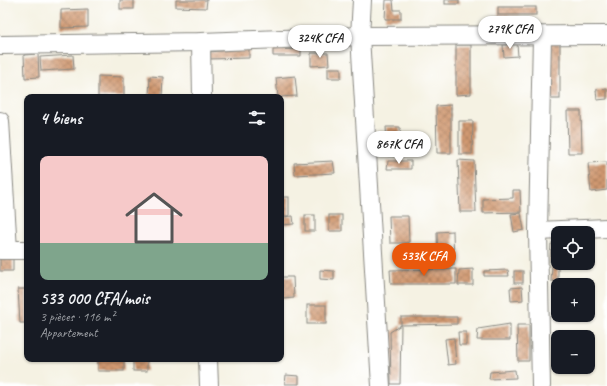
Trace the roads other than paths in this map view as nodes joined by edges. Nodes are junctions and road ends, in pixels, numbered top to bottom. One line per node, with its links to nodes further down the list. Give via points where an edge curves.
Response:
1 (362, 0): 3 (street)
2 (607, 35): 4 (street)
3 (360, 36): 4 (street); 5 (street); 15 (street)
4 (542, 36): 10 (street)
5 (201, 42): 6 (street); 7 (street)
6 (0, 45)
7 (202, 94)
8 (0, 121): 11 (street)
9 (607, 228): 10 (street)
10 (538, 231): 16 (street)
11 (4, 250): 12 (street)
12 (24, 250)
13 (208, 362): 14 (street)
14 (209, 386)
15 (380, 386)
16 (540, 386)

